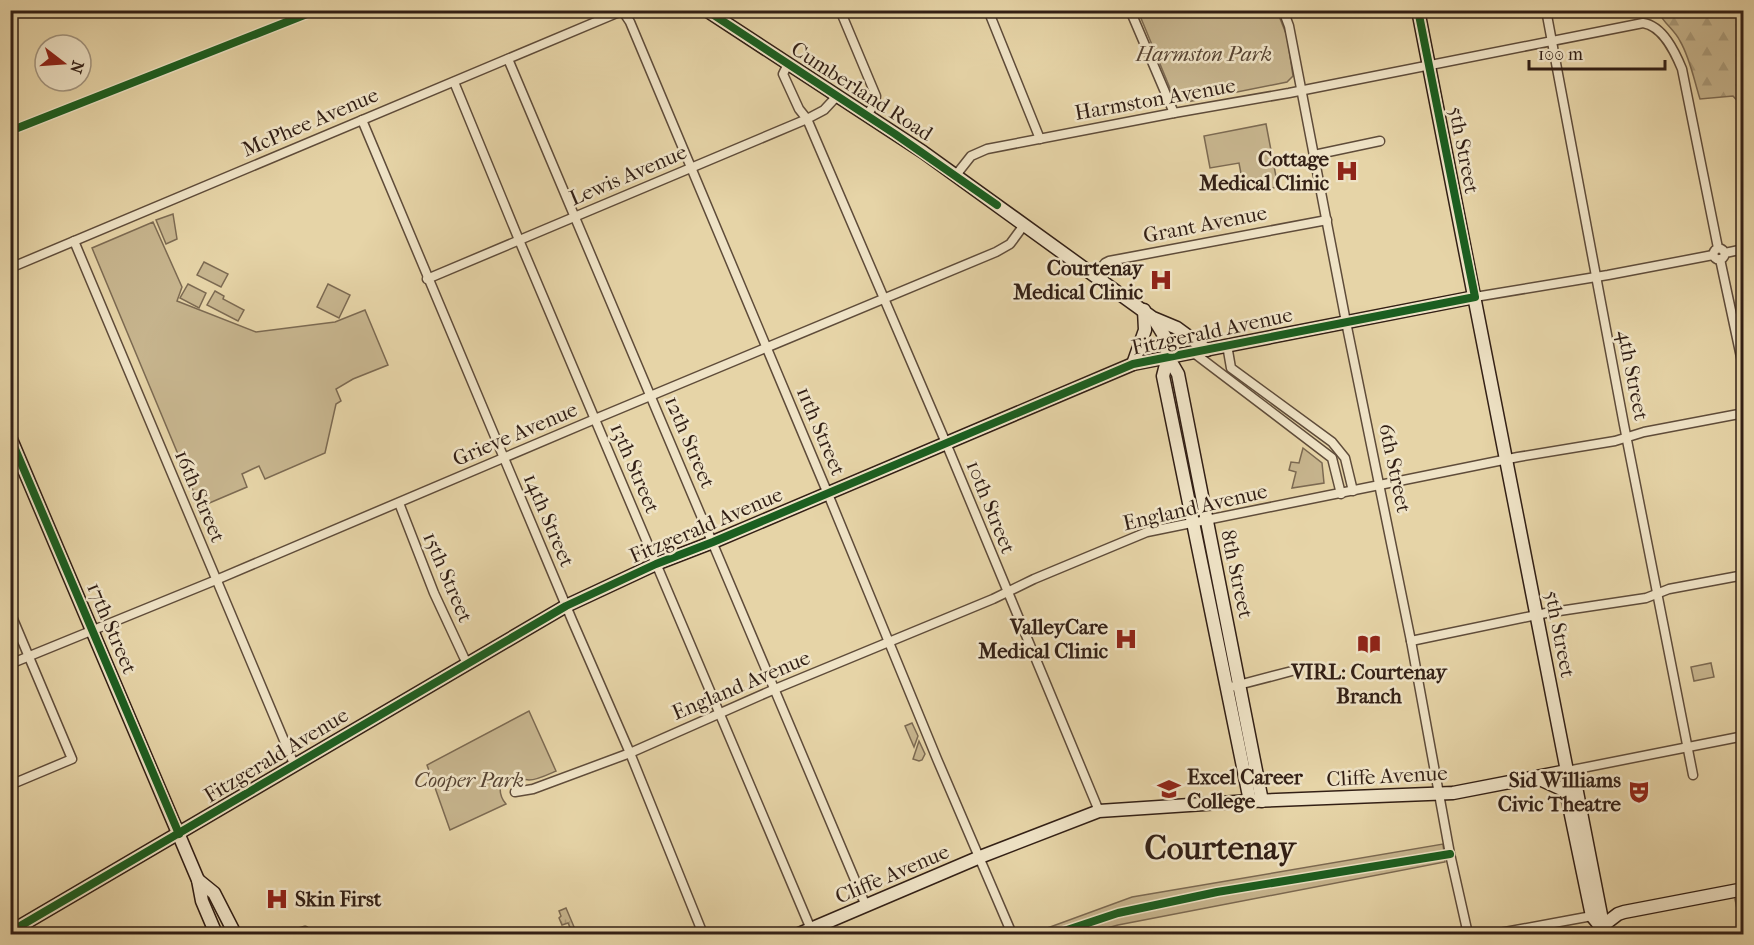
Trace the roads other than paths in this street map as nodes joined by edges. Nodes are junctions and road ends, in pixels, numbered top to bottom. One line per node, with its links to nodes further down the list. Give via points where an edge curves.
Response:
1 (706, 10): 11 (street, Cumberland Road)
2 (840, 10): 17 (street, via 876,96)
3 (988, 10): 20 (street)
4 (1130, 10): 16 (street)
5 (1283, 10): 14 (street, 6th Street)
6 (1418, 10): 12 (street, 5th Street)
7 (1546, 10): 9 (street, 4th Street)
8 (622, 11): 10 (street, McPhee Avenue); 23 (street, 11th Street)
9 (1552, 40): 12 (street, Harmston Avenue); 31 (street, Harmston Avenue, via 1643,23 1653,26 1668,43 1682,69); 34 (street, 4th Street)
10 (508, 59): 13 (street, McPhee Avenue); 25 (street, 12th Street)
11 (789, 64): 15 (street, Cumberland Road); 18 (street, 10th Street, via 783,74)
12 (1429, 64): 14 (street, Harmston Avenue); 36 (street, 5th Street)
13 (454, 82): 19 (street, McPhee Avenue); 28 (street, 13th Street)
14 (1302, 91): 16 (street, Harmston Avenue); 22 (street, 6th Street)
15 (837, 96): 17 (street, Cumberland Road); 18 (street, Lewis Avenue, via 824,111)
16 (1174, 113): 20 (street, Harmston Avenue)
17 (867, 115): 24 (street, Cumberland Road)
18 (807, 119): 23 (street, Lewis Avenue); 37 (street, 10th Street)
19 (362, 120): 29 (street, McPhee Avenue); 35 (street, 14th Street)
20 (1040, 139): 24 (street, Harmston Avenue, via 980,151 971,156)
21 (1380, 141): 22 (street)
22 (1314, 155): 26 (street, 6th Street)
23 (692, 168): 25 (street, Lewis Avenue); 41 (street, 11th Street)
24 (956, 176): 27 (street, Cumberland Road)
25 (575, 217): 28 (street, Lewis Avenue); 47 (street, 12th Street)
26 (1327, 220): 33 (street, Grant Avenue, via 1108,261); 39 (street, 6th Street)
27 (1024, 225): 33 (street, Cumberland Road); 37 (street, Grieve Avenue, via 1003,249)
28 (519, 240): 35 (street, Lewis Avenue); 49 (street, 13th Street)
29 (74, 241): 32 (street, McPhee Avenue); 64 (street, 16th Street)
30 (1743, 249): 31 (street, Fitzgerald Avenue)
31 (1719, 254): 34 (street, Fitzgerald Avenue); 46 (street)
32 (10, 268)
33 (1095, 276): 38 (street, Cumberland Road)
34 (1595, 277): 36 (street, Fitzgerald Avenue); 51 (street, 4th Street)
35 (427, 279): 53 (street, 14th Street)
36 (1475, 297): 39 (street, Fitzgerald Avenue); 54 (street, 5th Street)
37 (884, 298): 41 (street, Grieve Avenue); 52 (street, 10th Street)
38 (1149, 314): 42 (street, Cumberland Road); 44 (street, 8th Street, via 1165,337); 45 (street)
39 (1346, 322): 40 (street, Fitzgerald Avenue); 55 (street, 6th Street)
40 (1227, 345): 42 (street, Fitzgerald Avenue); 56 (street, via 1231,368 1332,442 1345,458)
41 (767, 347): 47 (street, Grieve Avenue); 57 (street, 11th Street)
42 (1208, 350): 43 (street, Fitzgerald Avenue)
43 (1194, 353): 44 (street, Fitzgerald Avenue); 58 (street, via 1332,458)
44 (1168, 357): 45 (street, Fitzgerald Avenue); 60 (street, 8th Street, via 1163,376)
45 (1133, 364): 52 (street, Fitzgerald Avenue)
46 (1743, 371)
47 (651, 397): 49 (street, Grieve Avenue); 61 (street, 12th Street)
48 (1743, 413): 51 (street, England Avenue)
49 (595, 419): 53 (street, Grieve Avenue); 62 (street, 13th Street)
50 (10, 437): 70 (street, 17th Street)
51 (1626, 437): 54 (street, England Avenue); 66 (street, 4th Street)
52 (946, 443): 57 (street, Fitzgerald Avenue); 65 (street, 10th Street)
53 (503, 458): 59 (street, Grieve Avenue); 67 (street, 14th Street)
54 (1507, 459): 55 (street, England Avenue); 69 (street, 5th Street)
55 (1380, 486): 56 (street, England Avenue); 71 (street, 6th Street)
56 (1353, 491): 58 (street, England Avenue)
57 (828, 494): 61 (street, Fitzgerald Avenue); 72 (street, 11th Street)
58 (1341, 494): 60 (street, England Avenue)
59 (399, 503): 64 (street, Grieve Avenue); 75 (street, 15th Street)
60 (1199, 521): 65 (street, England Avenue, via 1147,532); 77 (street, 8th Street); 78 (street, 8th Street, via 1209,606)
61 (713, 542): 62 (street, Fitzgerald Avenue); 79 (street, 12th Street)
62 (656, 564): 67 (street, Fitzgerald Avenue); 80 (street, 13th Street)
63 (1743, 575): 66 (street)
64 (216, 580): 70 (street, Grieve Avenue); 84 (street, 16th Street)
65 (1007, 592): 72 (street, England Avenue); 93 (street, 10th Street)
66 (1659, 594): 69 (street); 82 (street, 4th Street)
67 (566, 606): 75 (street, Fitzgerald Avenue); 83 (street, 14th Street)
68 (10, 612): 73 (street)
69 (1538, 615): 71 (street); 85 (street, 5th Street)
70 (93, 629): 73 (street, Grieve Avenue); 94 (street, 17th Street)
71 (1411, 641): 91 (street, 6th Street)
72 (890, 642): 79 (street, England Avenue); 95 (street, 11th Street)
73 (29, 656): 74 (street, Grieve Avenue); 88 (street, via 72,759)
74 (10, 664)
75 (466, 664): 84 (street, Fitzgerald Avenue)
76 (1292, 671): 77 (street)
77 (1240, 683): 78 (street); 92 (street, 8th Street)
78 (1227, 688): 92 (street, 8th Street, via 1235,735)
79 (775, 689): 80 (street, England Avenue); 98 (street, 12th Street)
80 (720, 714): 83 (street, England Avenue); 103 (street, 13th Street)
81 (1743, 736): 82 (street, Cliffe Avenue)
82 (1688, 746): 85 (street, Cliffe Avenue); 86 (street, 4th Street)
83 (630, 753): 90 (street, England Avenue); 107 (street, 14th Street)
84 (294, 764): 94 (street, Fitzgerald Avenue)
85 (1567, 771): 87 (street, Cliffe Avenue); 89 (street, 5th Street); 101 (street, 5th Street, via 1576,787)
86 (1693, 775)
87 (1535, 777): 89 (street); 91 (street, Cliffe Avenue)
88 (10, 785)
89 (1566, 791): 99 (street, 5th Street)
90 (515, 792)
91 (1440, 794): 92 (street, Cliffe Avenue); 110 (street, 6th Street)
92 (1256, 801): 93 (street, Cliffe Avenue)
93 (1099, 811): 95 (street, Cliffe Avenue)
94 (179, 834): 96 (street, 17th Street); 102 (street, Fitzgerald Avenue)
95 (980, 857): 98 (street, Cliffe Avenue); 109 (street, 11th Street)
96 (198, 880): 104 (street, 17th Street); 105 (street, 17th Street, via 213,893)
97 (1743, 889): 101 (street, via 1618,914)
98 (866, 906): 103 (street, Cliffe Avenue)
99 (1592, 916): 101 (street, 5th Street); 111 (street)
100 (305, 931): 106 (street)
101 (1602, 931)
102 (10, 932)
103 (812, 932): 108 (street, Cliffe Avenue)
104 (216, 934)
105 (235, 934)
106 (294, 934)
107 (703, 934)
108 (799, 934)
109 (1012, 934)
110 (1468, 934)
111 (1494, 934)

